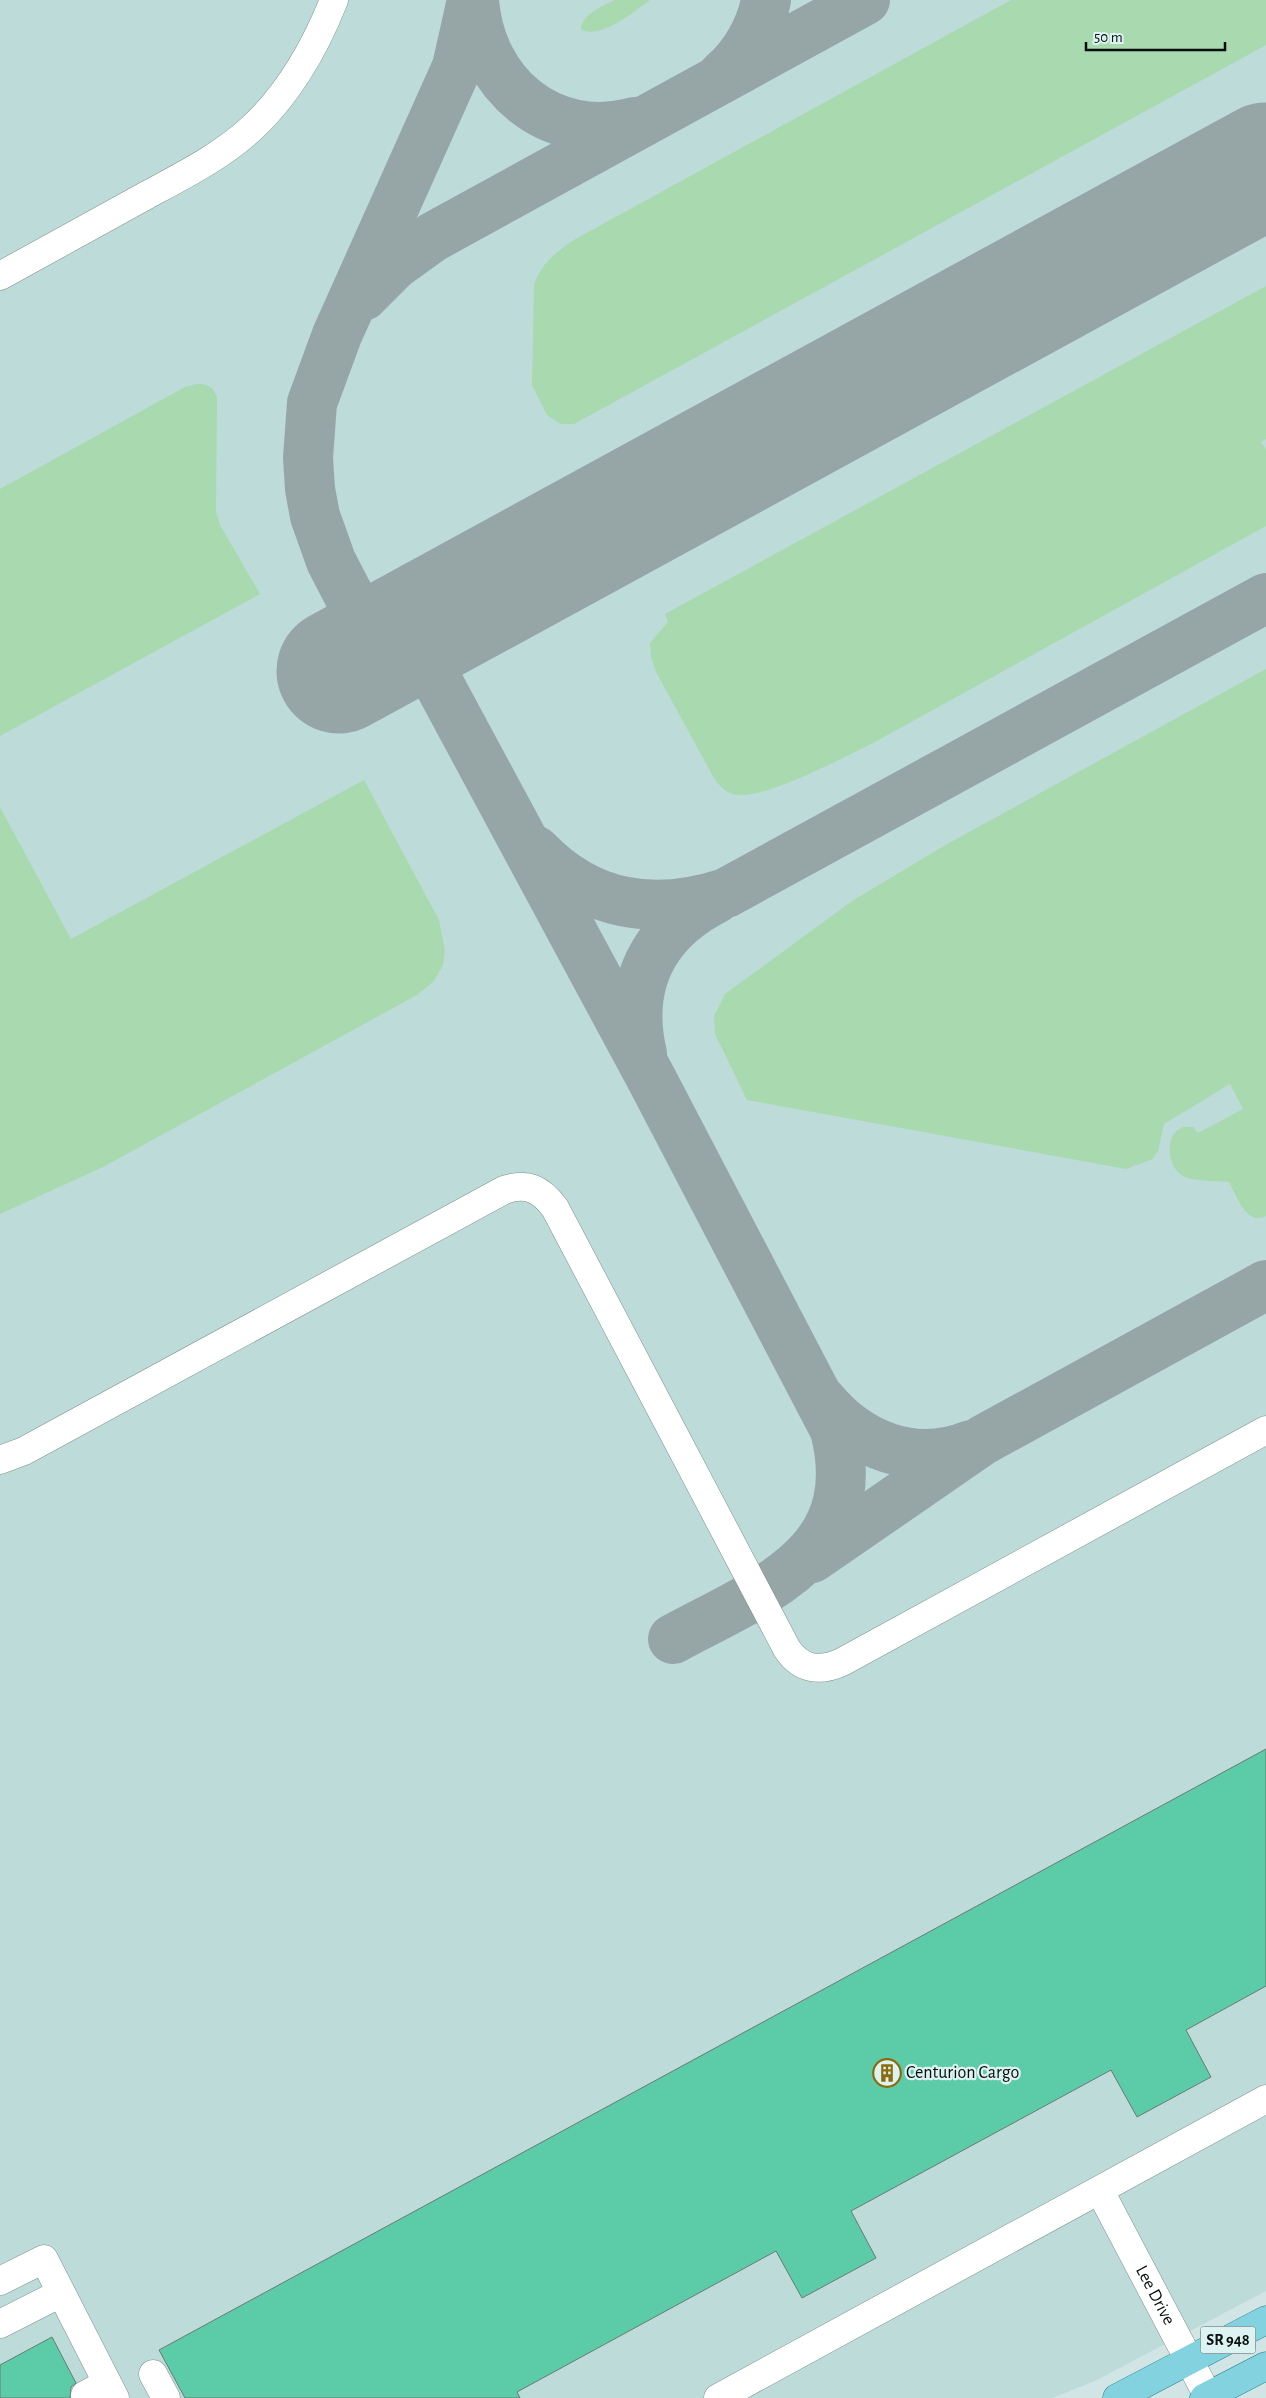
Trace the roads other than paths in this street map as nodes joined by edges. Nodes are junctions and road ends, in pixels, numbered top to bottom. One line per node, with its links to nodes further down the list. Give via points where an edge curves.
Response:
1 (334, 0): 2 (street, via 310,54 290,85 269,111 234,144)
2 (0, 276)
3 (1266, 1430): 4 (street, via 842,1662 825,1668 804,1666 787,1649 555,1208 545,1195 523,1186 504,1190 24,1451)
4 (0, 1460)
5 (1266, 2099): 6 (street)
6 (1100, 2191): 11 (street, Lee Drive); 17 (street)
7 (0, 2282): 8 (street, via 44,2259)
8 (61, 2292): 10 (street); 14 (street)
9 (1266, 2320): 11 (main road, SR 948)
10 (0, 2324)
11 (1190, 2360): 15 (street, Lee Drive); 18 (main road, SR 948)
12 (1266, 2366): 15 (main road, SR 948)
13 (153, 2374): 16 (street)
14 (103, 2392)
15 (1207, 2397)
16 (166, 2398)
17 (718, 2398)
18 (1117, 2398)

